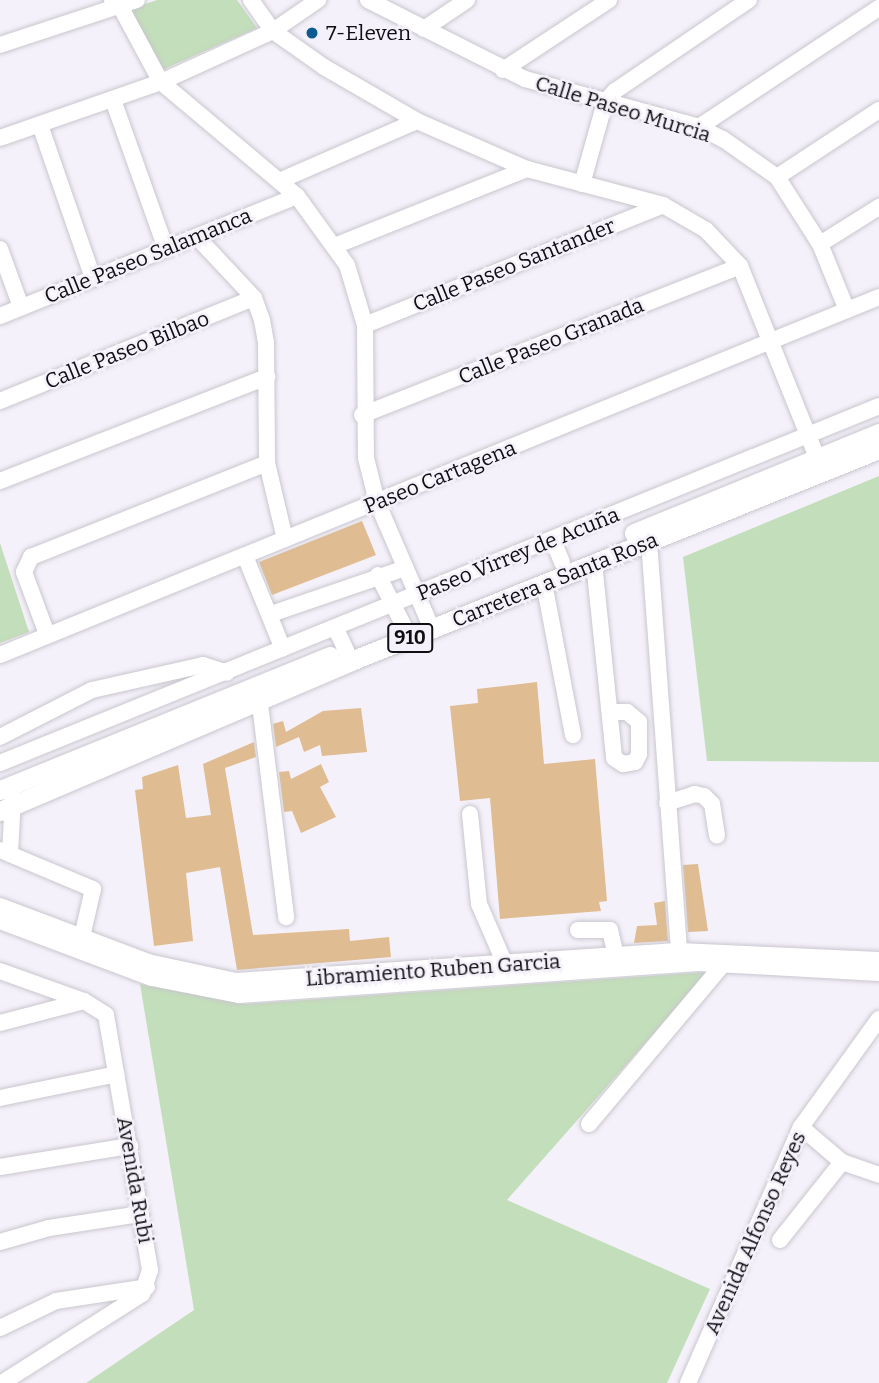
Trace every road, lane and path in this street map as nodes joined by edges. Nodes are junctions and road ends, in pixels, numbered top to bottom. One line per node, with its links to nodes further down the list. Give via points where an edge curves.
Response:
1 (137, 0): 8 (street)
2 (251, 0): 11 (street)
3 (318, 0): 11 (street)
4 (368, 0): 10 (street, Calle Paseo Murcia)
5 (467, 0): 10 (street)
6 (609, 0): 13 (street)
7 (749, 0): 16 (street, via 626,80)
8 (116, 3): 12 (street); 14 (street)
9 (879, 8): 20 (street)
10 (424, 29): 13 (street, Calle Paseo Murcia)
11 (273, 31): 14 (street); 18 (street, via 324,67)
12 (0, 45)
13 (503, 70): 16 (street, Calle Paseo Murcia)
14 (161, 82): 15 (street); 24 (street)
15 (113, 100): 19 (street); 33 (street)
16 (606, 102): 20 (street, Calle Paseo Murcia); 25 (street)
17 (879, 110): 23 (street)
18 (418, 121): 22 (street); 24 (street)
19 (40, 125): 21 (street); 35 (street)
20 (699, 127): 23 (street, Calle Paseo Murcia)
21 (0, 138)
22 (527, 169): 25 (street); 31 (street)
23 (777, 177): 30 (street, Calle Paseo Murcia)
24 (279, 181): 26 (street)
25 (582, 184): 27 (street)
26 (297, 196): 29 (street, Calle Paseo Salamanca); 31 (street)
27 (663, 205): 34 (street, via 706,230); 41 (street, Calle Paseo Santander)
28 (879, 207): 30 (street)
29 (197, 237): 33 (street, Calle Paseo Salamanca); 37 (street)
30 (820, 244): 39 (street, Calle Paseo Murcia)
31 (337, 245): 41 (street)
32 (0, 249): 38 (street)
33 (166, 249): 35 (street, Calle Paseo Salamanca)
34 (740, 266): 42 (street); 46 (street, Calle Paseo Granada)
35 (93, 278): 38 (street, Calle Paseo Salamanca)
36 (879, 297): 39 (street, Paseo Cartagena)
37 (254, 298): 43 (street, via 266,343); 44 (street, Calle Paseo Bilbao)
38 (21, 307): 40 (street, Calle Paseo Salamanca)
39 (847, 310): 42 (street, Paseo Cartagena)
40 (0, 316)
41 (365, 325): 46 (street)
42 (771, 343): 48 (street); 54 (street, Paseo Cartagena)
43 (267, 377): 50 (street); 52 (street)
44 (0, 401)
45 (879, 406): 48 (street, Paseo Virrey de Acuña)
46 (362, 415): 54 (street)
47 (879, 433): 51 (main road, Carretera a Santa Rosa / 910)
48 (807, 436): 51 (street); 53 (street, Paseo Virrey de Acuña)
49 (879, 449): 51 (main road, Carretera a Santa Rosa / 910)
50 (267, 463): 56 (street); 71 (street, via 31,557 24,572)
51 (820, 465): 55 (main road, Carretera a Santa Rosa / 910); 58 (main road, Carretera a Santa Rosa / 910)
52 (3, 482)
53 (680, 487): 55 (street); 57 (street, Paseo Virrey de Acuña)
54 (377, 502): 56 (street, Paseo Cartagena); 62 (street)
55 (690, 510): 60 (main road, Carretera a Santa Rosa / 910)
56 (285, 539): 59 (street, Paseo Cartagena)
57 (554, 540): 60 (street); 65 (street, Paseo Virrey de Acuña)
58 (649, 541): 61 (main road, Carretera a Santa Rosa / 910); 86 (street)
59 (245, 556): 67 (street); 71 (street, Paseo Cartagena)
60 (562, 562): 68 (main road, Carretera a Santa Rosa / 910)
61 (594, 563): 64 (main road, Carretera a Santa Rosa / 910); 78 (street)
62 (405, 568): 63 (street); 65 (street)
63 (378, 575): 66 (street); 67 (street)
64 (544, 583): 68 (main road, Carretera a Santa Rosa / 910); 80 (street)
65 (418, 596): 66 (street, Paseo Virrey de Acuña); 68 (street)
66 (394, 606): 69 (street, Paseo Virrey de Acuña); 70 (street)
67 (271, 614): 72 (street)
68 (430, 623): 70 (main road, Carretera a Santa Rosa / 910)
69 (336, 629): 72 (street, Paseo Virrey de Acuña); 74 (street)
70 (407, 632): 74 (main road, Carretera a Santa Rosa / 910)
71 (47, 634): 73 (street, Paseo Cartagena)
72 (283, 649): 75 (street, Paseo Virrey de Acuña)
73 (0, 655)
74 (349, 656): 77 (main road, Carretera a Santa Rosa / 910)
75 (227, 673): 76 (street, Paseo Virrey de Acuña); 81 (street, via 204,665 92,690)
76 (181, 693): 79 (street); 82 (street, Paseo Virrey de Acuña)
77 (259, 693): 79 (main road, Carretera a Santa Rosa / 910); 92 (street)
78 (610, 712)
79 (193, 720): 84 (main road, Carretera a Santa Rosa / 910)
80 (573, 735)
81 (0, 737)
82 (49, 745): 83 (street, Paseo Virrey de Acuña); 84 (street)
83 (1, 759)
84 (63, 774): 85 (main road, Carretera a Santa Rosa / 910); 87 (main road, Carretera a Santa Rosa / 910)
85 (6, 787): 87 (street)
86 (667, 803): 89 (street, via 695,794 704,796 712,804); 96 (street)
87 (6, 809): 90 (street)
88 (470, 814): 100 (street, via 480,904)
89 (717, 836)
90 (5, 852): 95 (street, via 93,889)
91 (0, 906): 95 (street, Libramiento Ruben Garcia)
92 (286, 917)
93 (0, 920): 99 (street, Libramiento Ruben Garcia, via 152,978 239,995)
94 (578, 930): 97 (street, via 610,930)
95 (82, 937): 100 (street, Libramiento Ruben Garcia, via 186,973 236,981)
96 (679, 951): 97 (street, Libramiento Ruben Garcia); 98 (street, Libramiento Ruben Garcia)
97 (616, 956): 100 (street, Libramiento Ruben Garcia)
98 (879, 960)
99 (725, 962): 102 (street, Libramiento Ruben Garcia); 108 (street)
100 (505, 964)
101 (0, 971): 103 (street, Avenida Rubi)
102 (879, 973)
103 (83, 1001): 105 (street); 106 (street, Avenida Rubi, via 106,1015)
104 (879, 1019): 109 (street, Avenida Alfonso Reyes)
105 (0, 1023)
106 (117, 1074): 107 (street); 110 (street, Avenida Rubi)
107 (0, 1098)
108 (589, 1124)
109 (801, 1127): 111 (street); 119 (street, Avenida Alfonso Reyes)
110 (130, 1146): 112 (street); 114 (street, Avenida Rubi)
111 (842, 1161): 113 (street); 115 (street)
112 (0, 1167)
113 (879, 1175)
114 (141, 1214): 116 (street, via 50,1228); 117 (street, Avenida Rubi, via 150,1270)
115 (780, 1240)
116 (0, 1242)
117 (147, 1287): 118 (street, via 57,1301); 120 (street)
118 (0, 1328)
119 (694, 1381)
120 (2, 1383)

